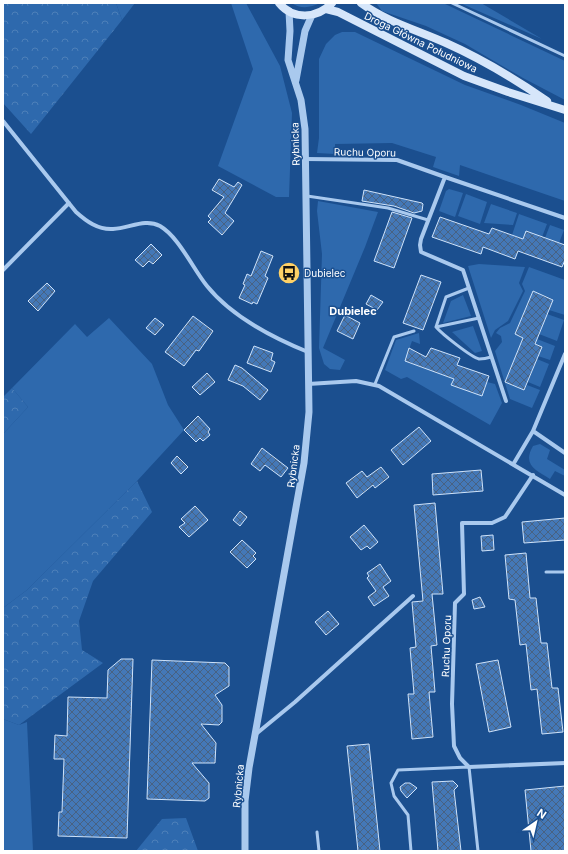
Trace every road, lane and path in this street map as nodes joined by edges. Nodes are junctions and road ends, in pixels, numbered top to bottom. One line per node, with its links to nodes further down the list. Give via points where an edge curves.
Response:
1 (279, 3): 5 (main road)
2 (361, 3): 9 (main road, Droga Główna Południowa, via 394,23 467,53)
3 (452, 3): 7 (lane)
4 (329, 6): 6 (main road); 9 (main road, Droga Główna Południowa, via 464,76)
5 (289, 11): 6 (main road, via 298,15); 8 (street, Rybnicka, via 288,60)
6 (312, 15): 8 (street, Rybnicka, via 305,31)
7 (565, 56)
8 (296, 80): 12 (street, Rybnicka, via 304,120)
9 (554, 105): 10 (main road, Droga Główna Południowa)
10 (565, 110)
11 (3, 121): 15 (street)
12 (305, 159): 13 (street, Ruchu Oporu, via 397,160); 14 (street, Rybnicka)
13 (445, 176): 16 (street, Ruchu Oporu); 17 (street)
14 (306, 196): 17 (lane, via 388,208); 23 (street, Rybnicka)
15 (69, 203): 18 (street); 23 (street, via 88,223 98,227 113,229 151,222 162,227 170,234 207,287 224,304 270,335)
16 (565, 218)
17 (428, 220): 19 (street, via 421,239 422,252 463,270)
18 (3, 270)
19 (469, 288): 20 (street); 21 (lane, via 446,297)
20 (478, 318): 21 (lane); 25 (street)
21 (436, 327): 25 (lane, via 472,356 479,359)
22 (414, 331): 29 (lane, via 394,336)
23 (308, 352): 28 (street, Rybnicka)
24 (565, 354): 26 (street)
25 (491, 357): 30 (street)
26 (560, 369): 27 (street); 31 (street)
27 (565, 371)
28 (308, 384): 29 (street, via 351,381); 39 (street, Rybnicka, via 309,412 304,463)
29 (375, 384): 33 (street)
30 (506, 401)
31 (533, 431): 32 (street); 33 (street)
32 (565, 454)
33 (514, 463): 34 (street)
34 (533, 475): 35 (street); 41 (street, Ruchu Oporu, via 505,517 492,523 462,523 464,594 455,603 452,704 454,746 460,758)
35 (565, 495)
36 (546, 572): 37 (lane)
37 (565, 572)
38 (413, 596): 39 (street)
39 (254, 736): 43 (street, Rybnicka, via 245,801)
40 (565, 763): 41 (street)
41 (469, 767): 45 (lane, via 398,770 391,783 394,796 408,815); 46 (lane)
42 (317, 832): 44 (lane)
43 (245, 851)
44 (319, 851)
45 (411, 851)
46 (478, 851)

